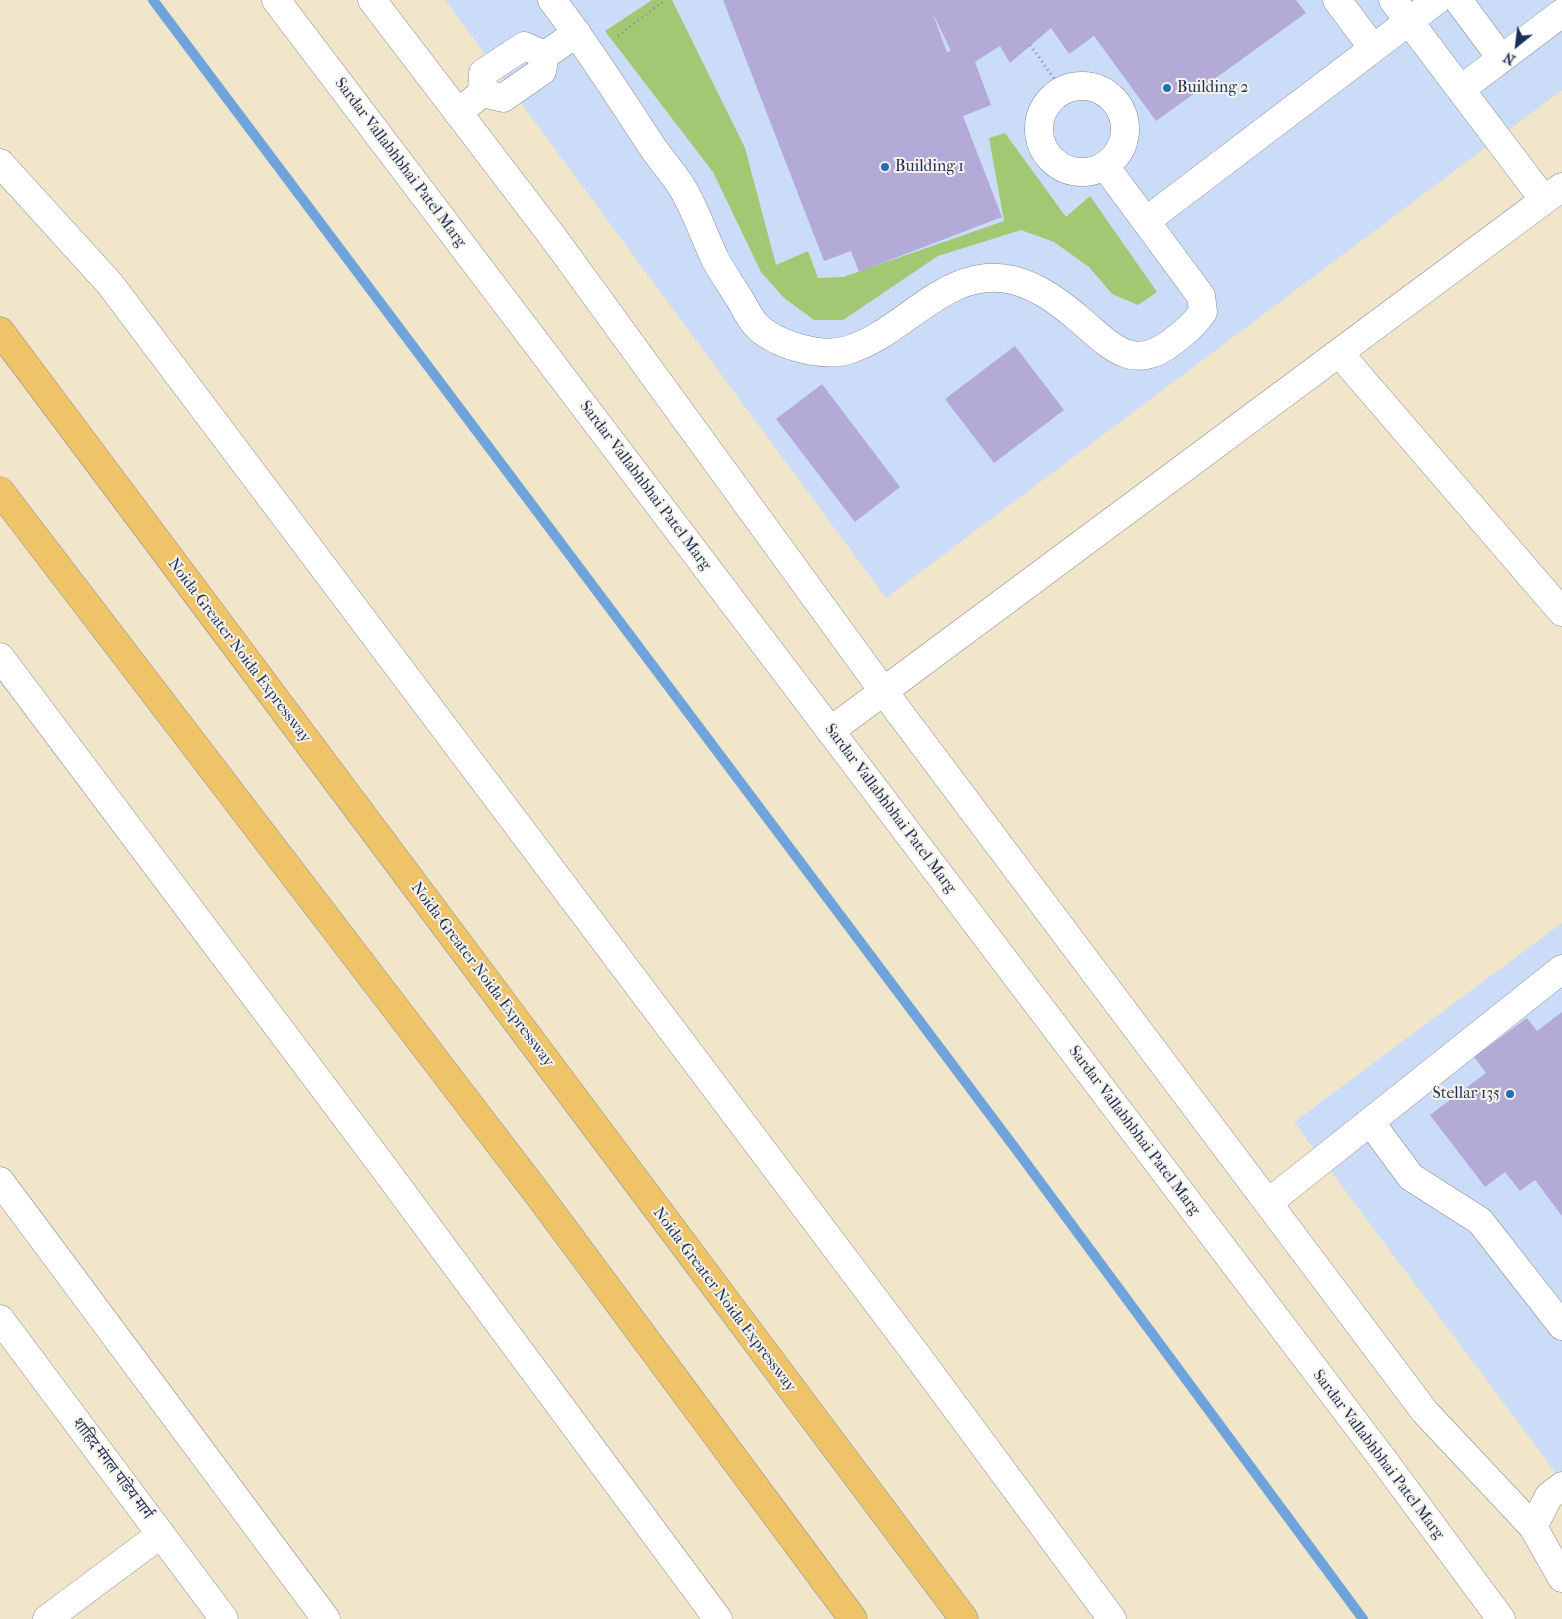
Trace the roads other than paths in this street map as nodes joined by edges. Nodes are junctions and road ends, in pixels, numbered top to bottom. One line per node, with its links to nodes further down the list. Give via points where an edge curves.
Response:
1 (276, 0): 24 (street, Sardar Vallabhbhai Patel Marg)
2 (372, 0): 13 (street)
3 (552, 0): 9 (street)
4 (1337, 0): 10 (street)
5 (1437, 0): 7 (street)
6 (1458, 0): 11 (street)
7 (1401, 11): 10 (street); 12 (street)
8 (1562, 13): 11 (street)
9 (577, 32): 13 (street, via 545,55 524,46 506,56 483,73 482,92); 17 (street, via 683,189 717,262 755,324 767,335 790,346 839,352 861,346 946,291 969,280 987,278 1013,280 1048,294 1103,342 1120,352 1138,357 1158,353 1193,327 1203,312 1201,296)
10 (1373, 48): 17 (street)
11 (1501, 58): 12 (street)
12 (1461, 88): 16 (street)
13 (458, 113): 23 (street, via 553,237)
14 (0, 163): 41 (street, via 110,284)
15 (1106, 166): 15 (street, via 1119,152 1125,136 1118,104 1105,92 1089,86 1072,87 1057,94 1045,106 1040,122 1040,138 1047,154 1059,166 1075,172); 17 (street)
16 (1553, 193): 19 (street)
17 (1146, 221)
18 (0, 331): 40 (highway, Noida-Greater Noida Expressway)
19 (1339, 353): 21 (street); 23 (street)
20 (0, 491): 39 (highway, via 540,1197)
21 (1562, 612)
22 (0, 657): 38 (street)
23 (884, 692): 24 (street); 28 (street)
24 (830, 731): 42 (street, Sardar Vallabhbhai Patel Marg)
25 (1562, 969): 26 (street)
26 (1370, 1123): 28 (street); 30 (street, via 1411,1177 1480,1221)
27 (0, 1181): 37 (street)
28 (1268, 1203): 32 (street, via 1425,1412)
29 (0, 1319): 33 (street, शाहिद मंगल पांडेय मार्ग)
30 (1562, 1326)
31 (1562, 1486): 32 (street, via 1549,1496)
32 (1533, 1527): 34 (street)
33 (161, 1534): 35 (street); 36 (street, शाहिद मंगल पांडेय मार्ग)
34 (1562, 1578)
35 (47, 1619)
36 (224, 1619)
37 (326, 1619)
38 (718, 1619)
39 (854, 1619)
40 (964, 1619)
41 (1112, 1619)
42 (1501, 1619)

